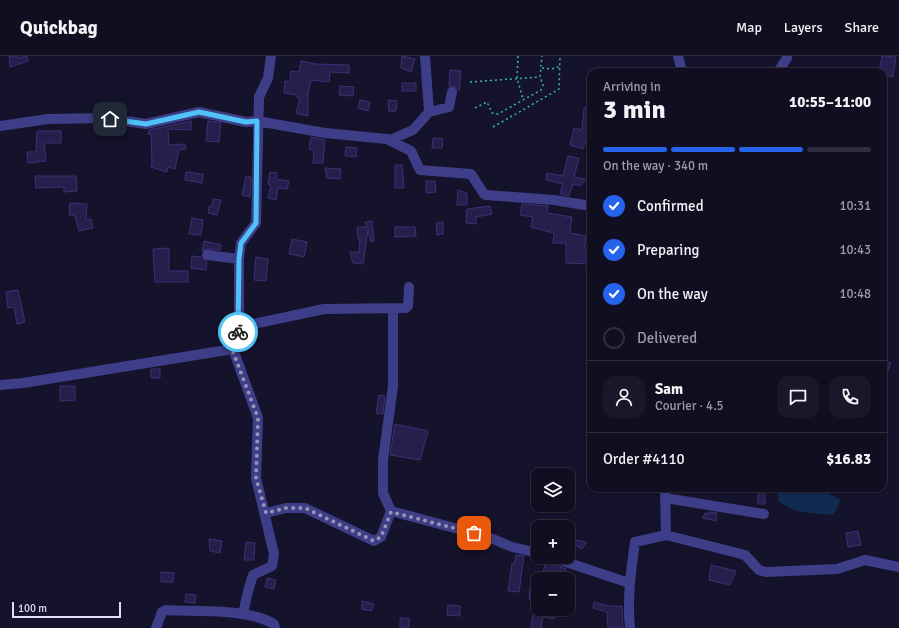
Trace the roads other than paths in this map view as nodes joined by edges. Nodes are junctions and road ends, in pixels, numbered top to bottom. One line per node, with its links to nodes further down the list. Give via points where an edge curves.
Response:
1 (271, 56): 9 (street, via 268,78 259,97)
2 (425, 56): 8 (street)
3 (678, 56): 5 (street)
4 (787, 58): 6 (street)
5 (681, 68)
6 (781, 68)
7 (452, 92): 8 (street, via 449,107)
8 (429, 112): 11 (street, via 413,130)
9 (257, 121): 10 (street, via 246,122 199,112 146,124 106,118 48,119); 11 (street); 14 (street, via 256,223 242,241)
10 (0, 126)
11 (390, 140): 12 (street, via 412,151 420,170 471,174 486,195)
12 (587, 205)
13 (207, 255): 14 (street)
14 (239, 259): 17 (street)
15 (409, 287): 16 (street, via 408,306)
16 (393, 309): 17 (street, via 324,309); 22 (street, via 393,386 383,460 383,493)
17 (240, 327): 18 (street)
18 (232, 349): 19 (street); 23 (street, via 258,418 256,478)
19 (0, 385)
20 (665, 492): 21 (street)
21 (665, 498): 24 (street); 25 (street)
22 (391, 512): 23 (street, via 381,537 374,541 305,508 286,508); 26 (street, via 488,536 512,547)
23 (266, 513): 30 (street, via 274,548 274,560 272,566 253,575)
24 (764, 514)
25 (666, 535): 28 (street, via 745,555 759,570 766,572 837,569 865,560); 29 (street, via 635,542)
26 (531, 551)
27 (572, 564): 29 (street)
28 (899, 567)
29 (629, 583): 33 (street)
30 (243, 614): 31 (street, via 166,610 162,612); 32 (street, via 270,622)
31 (156, 628)
32 (275, 628)
33 (630, 628)

